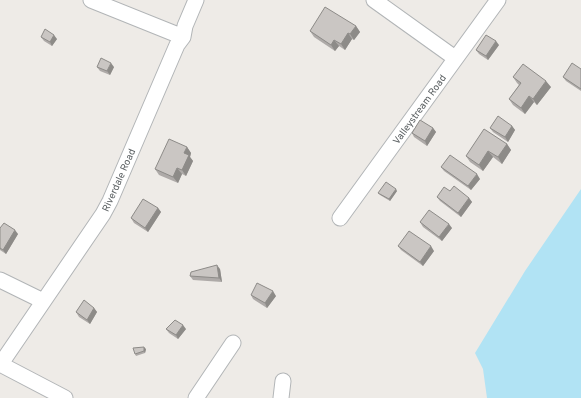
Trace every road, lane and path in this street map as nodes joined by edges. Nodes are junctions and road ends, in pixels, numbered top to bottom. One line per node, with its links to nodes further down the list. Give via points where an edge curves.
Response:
1 (91, 0): 5 (street)
2 (196, 0): 5 (street, Riverdale Road)
3 (374, 0): 6 (street)
4 (498, 0): 6 (street, Valleystream Road)
5 (183, 37): 9 (street, Riverdale Road, via 177,45 110,201)
6 (455, 58): 7 (street, Valleystream Road)
7 (340, 218)
8 (0, 280): 9 (street)
9 (43, 301): 11 (street, Riverdale Road)
10 (233, 343): 14 (street)
11 (0, 364): 13 (street)
12 (283, 381): 15 (street)
13 (65, 398)
14 (196, 398)
15 (281, 398)

